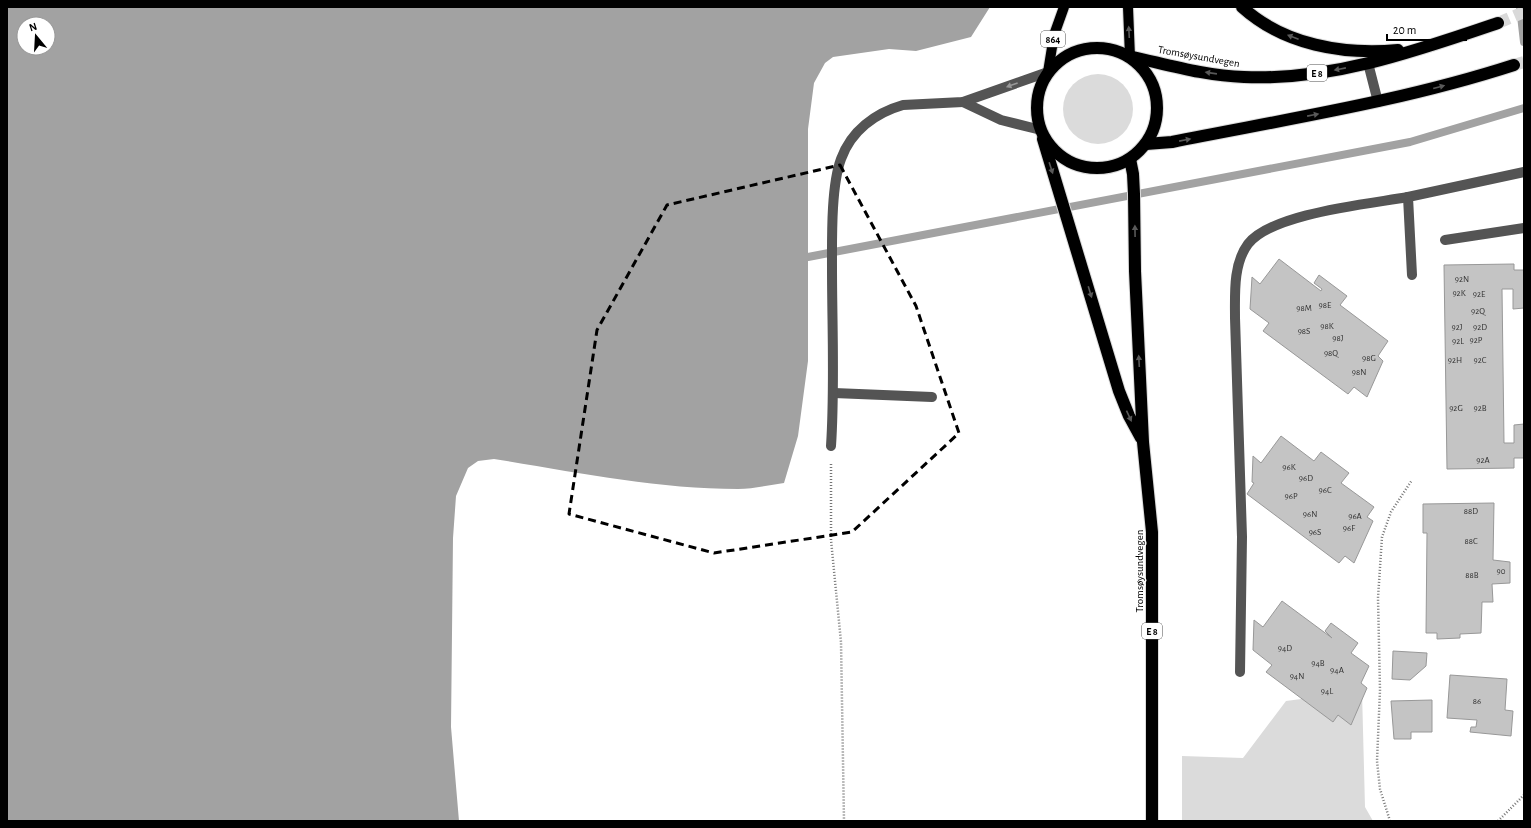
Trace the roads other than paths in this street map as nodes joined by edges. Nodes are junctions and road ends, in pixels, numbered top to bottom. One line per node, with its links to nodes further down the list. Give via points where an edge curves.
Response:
1 (1064, 7): 9 (main road, 864, via 1054,35)
2 (1128, 7): 6 (main road, one-way to 2)
3 (1242, 7): 5 (highway, E 8, one-way to 3, via 1355,52 1332,49 1280,32 1257,20)
4 (1498, 23): 5 (highway, Tromsøysundvegen / E 8)
5 (1427, 47): 7 (highway, Tromsøysundvegen / E 8)
6 (1130, 57): 7 (highway, Tromsøysundvegen / E 8, one-way to 6, via 1300,76 1248,78 1202,72); 9 (highway, E 8, via 1109,48 1086,48 1065,56); 13 (highway, E 8, via 1146,72 1154,86 1157,100 1156,123)
7 (1368, 63): 11 (lane)
8 (1514, 65): 11 (highway, one-way to 8)
9 (1048, 72): 10 (lane, one-way to 10); 12 (highway, E 8, via 1037,100)
10 (963, 102): 12 (lane, via 1002,120); 20 (lane, via 903,106 883,112 866,123 854,136 842,158 838,170 832,237)
11 (1378, 102): 13 (highway, one-way to 11, via 1172,142)
12 (1041, 130): 14 (highway, E 8, via 1048,143 1059,154 1078,165 1101,168 1116,166); 22 (highway, Tromsøysundvegen / E 8, one-way to 22, via 1119,391)
13 (1146, 144): 14 (highway, E 8)
14 (1130, 159): 22 (highway, Tromsøysundvegen / E 8, one-way to 14, via 1134,194)
15 (1524, 172): 16 (lane)
16 (1408, 197): 19 (lane); 24 (lane, via 1328,211 1271,226 1248,244 1241,259 1235,288 1242,537)
17 (1524, 228): 18 (lane)
18 (1446, 240)
19 (1412, 275)
20 (834, 392): 21 (lane); 23 (lane)
21 (932, 397)
22 (1143, 442): 25 (highway, Tromsøysundvegen / E 8, via 1152,532)
23 (831, 446)
24 (1240, 672)
25 (1152, 821)

